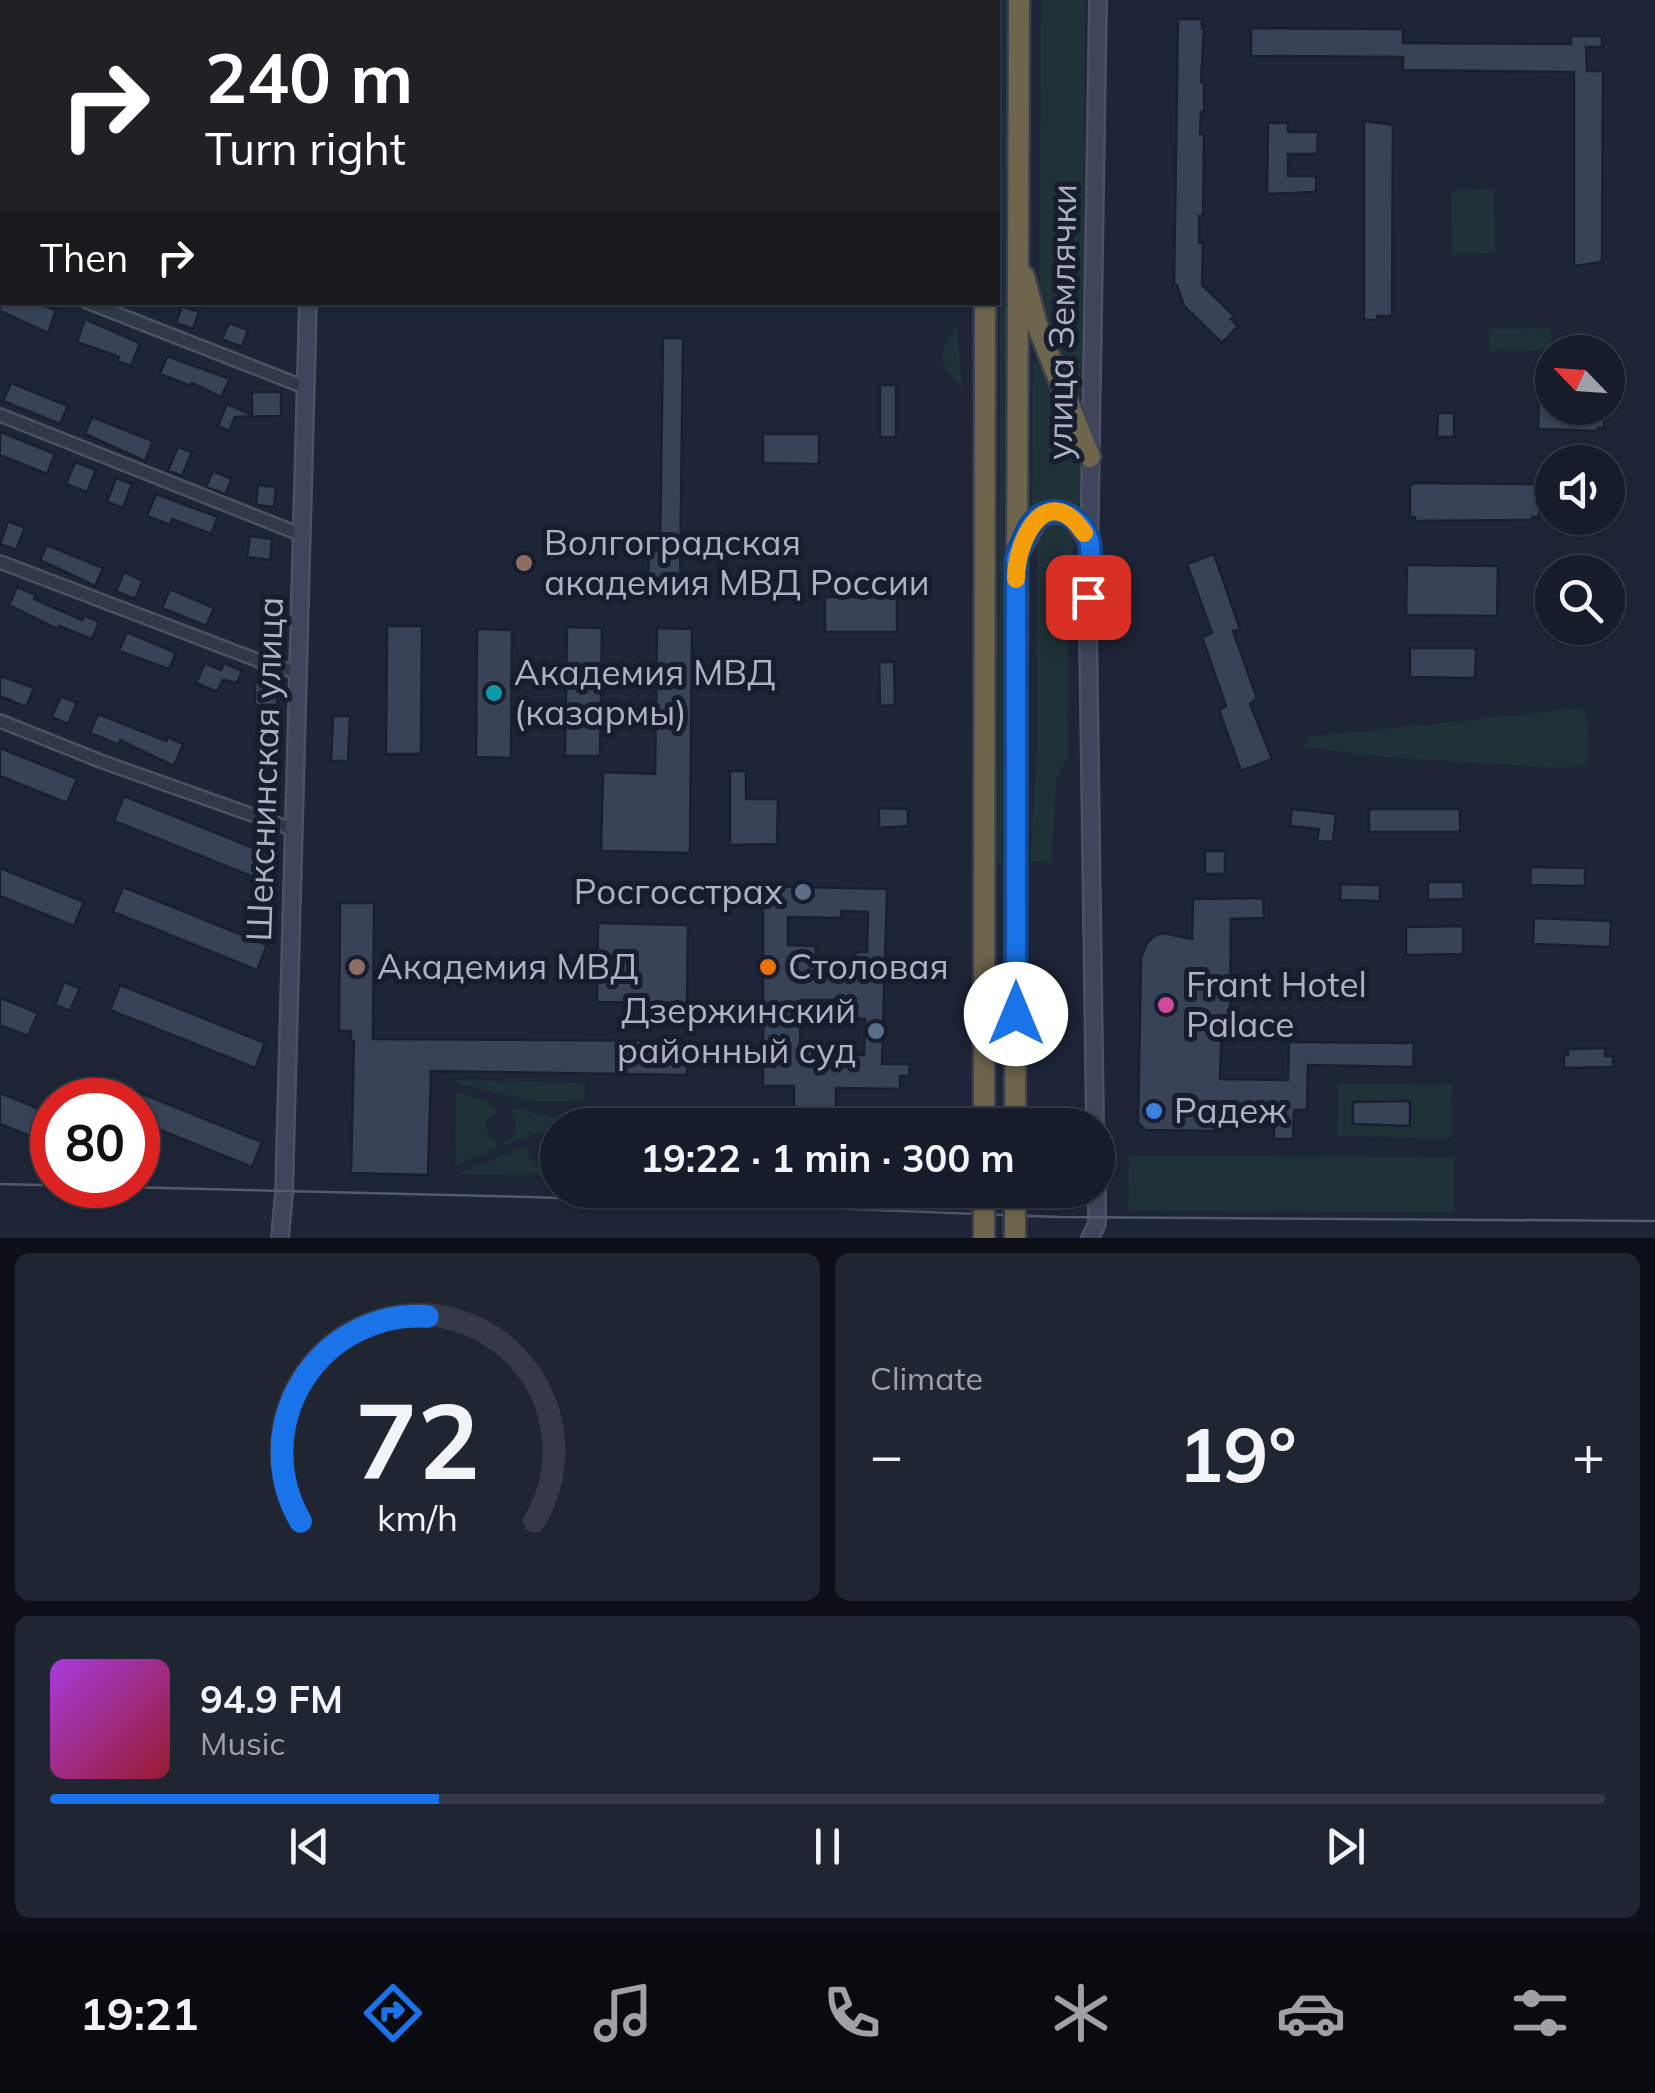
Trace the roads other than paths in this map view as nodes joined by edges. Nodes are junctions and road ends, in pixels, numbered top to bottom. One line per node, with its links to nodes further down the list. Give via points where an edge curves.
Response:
1 (1019, 0): 3 (highway)
2 (1098, 0): 9 (main road, улица Землячки)
3 (1017, 244): 9 (highway, via 1036,325); 12 (highway)
4 (95, 305): 7 (street)
5 (308, 305): 7 (main road, Шекснинская улица)
6 (985, 305): 17 (highway)
7 (307, 388): 10 (main road, Шекснинская улица)
8 (0, 415): 10 (street)
9 (1090, 457): 11 (main road, улица Землячки)
10 (302, 535): 14 (main road, Шекснинская улица)
11 (1089, 540): 12 (highway, via 1074,516 1056,510 1038,516); 19 (main road, улица Землячки)
12 (1016, 558): 18 (highway)
13 (0, 562): 14 (street)
14 (297, 672): 16 (main road, Шекснинская улица)
15 (0, 721): 16 (street)
16 (292, 828): 23 (main road, Шекснинская улица)
17 (984, 1108)
18 (1016, 1108)
19 (1096, 1108)
20 (984, 1208): 24 (highway, bridge)
21 (1015, 1208): 25 (highway, bridge)
22 (1094, 1231): 26 (main road)
23 (280, 1238)
24 (984, 1238)
25 (1015, 1238)
26 (1110, 1238)

